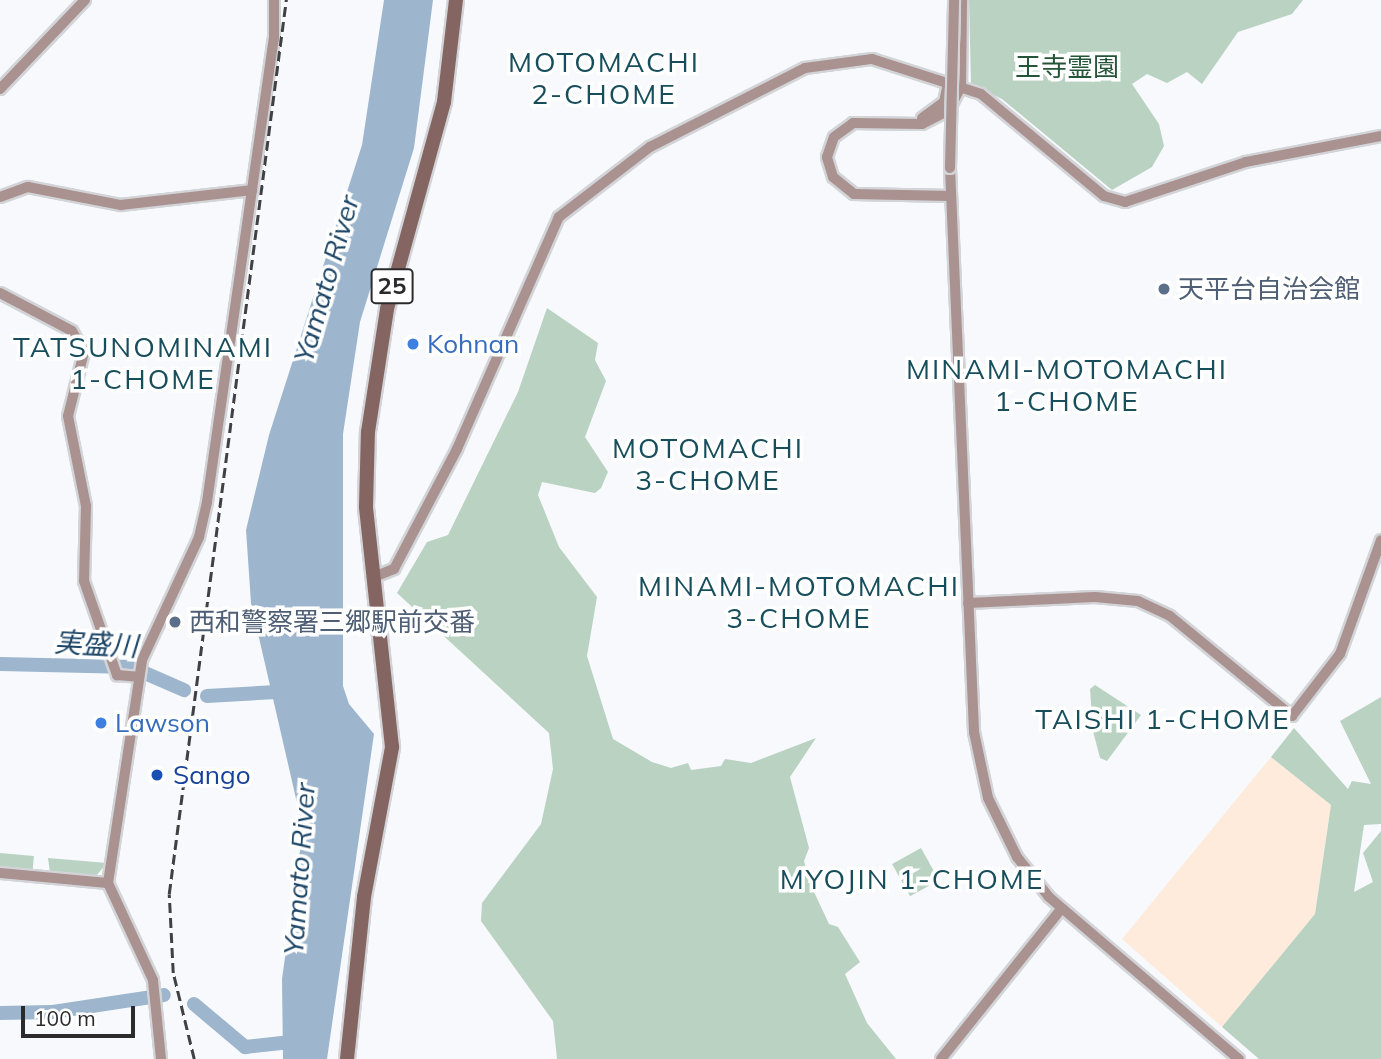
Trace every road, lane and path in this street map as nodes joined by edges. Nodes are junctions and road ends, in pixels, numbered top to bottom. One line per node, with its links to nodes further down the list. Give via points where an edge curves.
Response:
1 (85, 0): 9 (street)
2 (274, 0): 12 (street)
3 (456, 0): 17 (highway, 25, via 444,102 378,358 365,483)
4 (949, 0): 7 (street)
5 (954, 0): 13 (street, bridge)
6 (962, 0): 8 (street)
7 (948, 83): 8 (street); 10 (street, via 939,109); 17 (street, via 872,59 822,61 658,143 570,206 548,233 465,433 397,565)
8 (961, 86): 10 (street, via 943,116); 11 (street, via 1017,118 1104,195 1125,202 1246,162)
9 (0, 89)
10 (913, 122): 13 (street, via 843,128 829,146 833,177 860,195)
11 (1381, 136)
12 (252, 190): 14 (street, via 121,205 28,187); 19 (street, via 202,525)
13 (951, 196): 18 (street)
14 (0, 197)
15 (0, 293): 19 (street, via 72,331 84,352 68,416 86,506 84,581 114,666)
16 (1381, 540): 18 (street, via 1340,654 1292,716 1170,616 1138,601 1110,597)
17 (374, 577): 24 (highway, 25, via 392,747 363,907)
18 (968, 603): 22 (street, via 974,732 985,787 1017,856)
19 (139, 672): 21 (street)
20 (0, 873): 21 (street)
21 (108, 883): 23 (street, via 156,993)
22 (1061, 909): 25 (street); 26 (street)
23 (161, 1059)
24 (347, 1059)
25 (941, 1059)
26 (1239, 1059)

